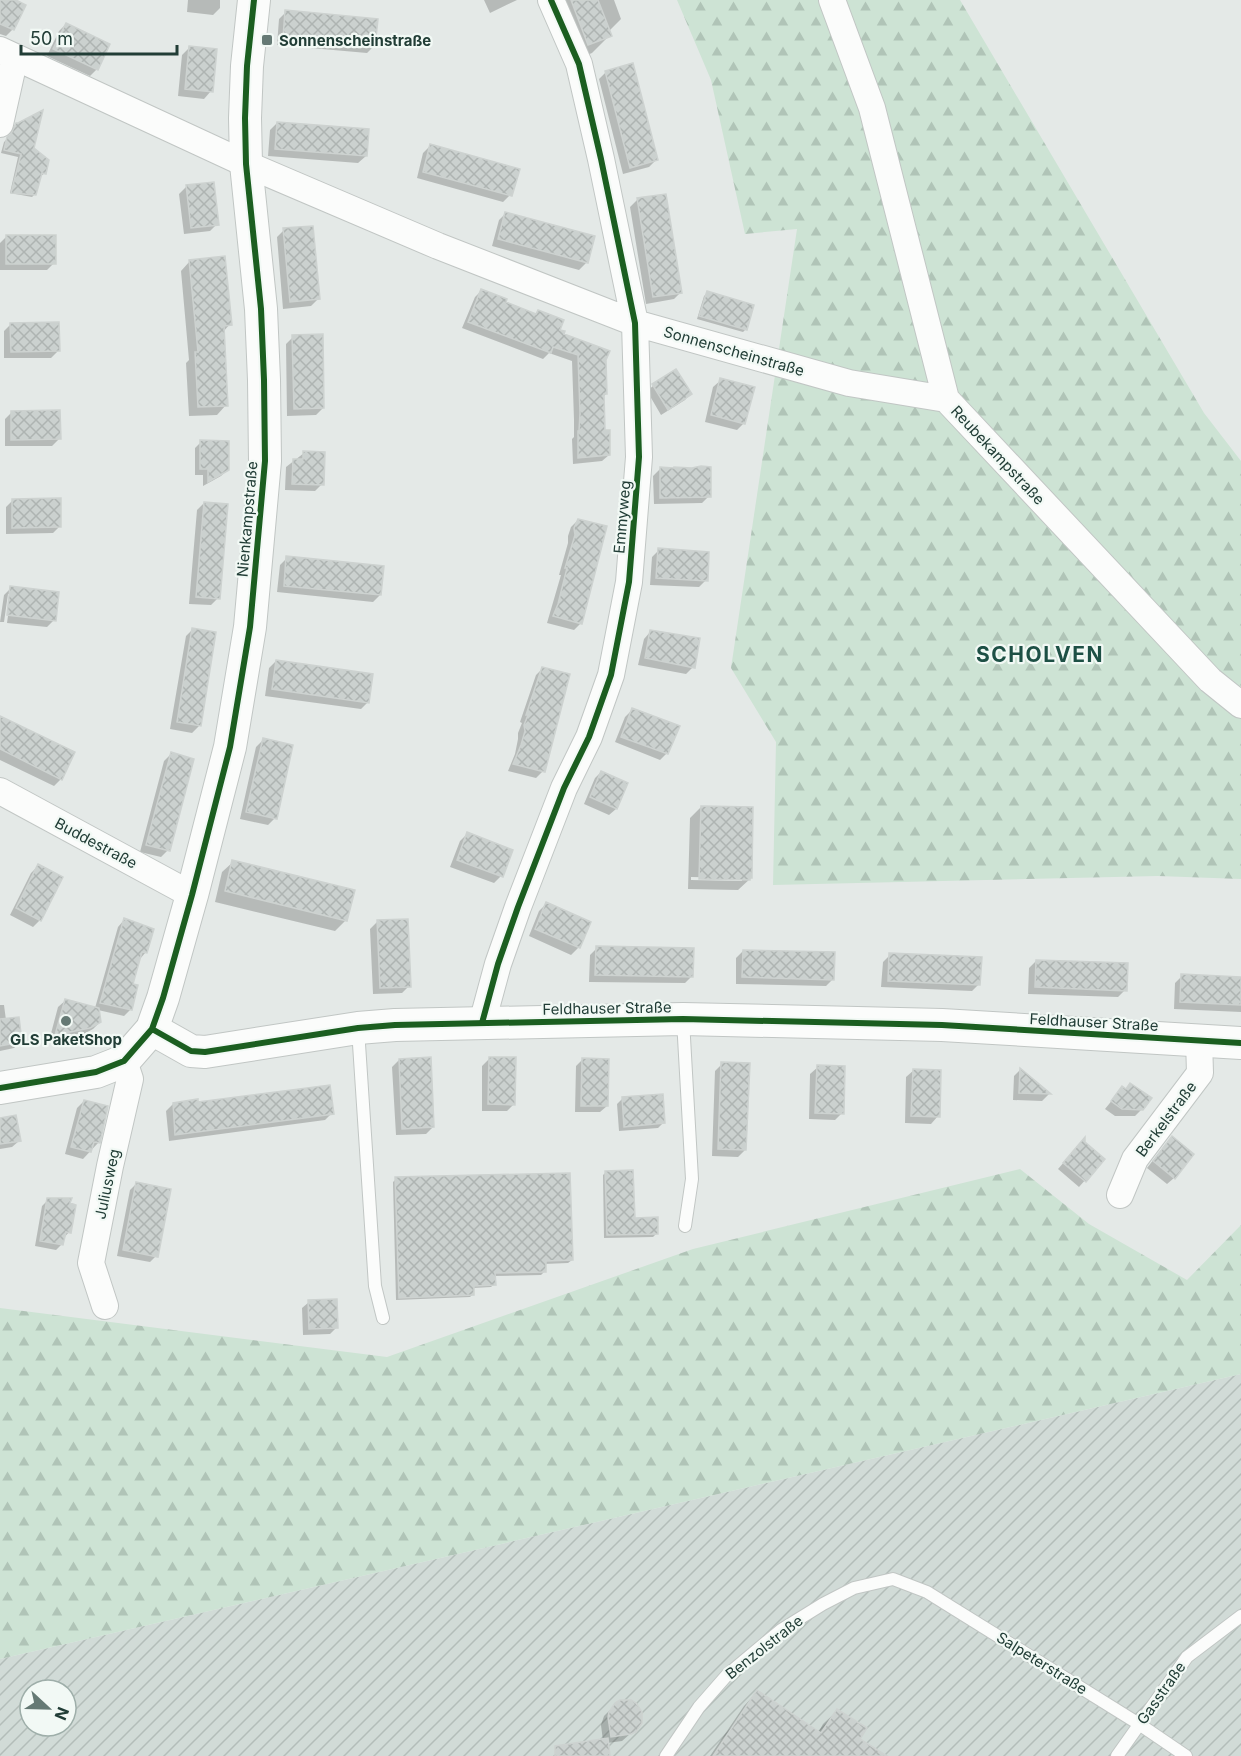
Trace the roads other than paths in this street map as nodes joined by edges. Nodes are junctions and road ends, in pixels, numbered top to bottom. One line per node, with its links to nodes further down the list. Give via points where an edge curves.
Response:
1 (254, 0): 6 (street, Nienkampstraße, via 245,118)
2 (551, 0): 7 (street, Emmyweg, via 579,64)
3 (832, 0): 8 (street, Reubekampstraße, via 872,108)
4 (8, 53): 5 (street); 6 (street, Sonnenscheinstraße)
5 (0, 124)
6 (246, 164): 7 (street, Sonnenscheinstraße, via 438,246); 11 (street, Nienkampstraße, via 261,309 265,461 250,627 230,747)
7 (635, 323): 8 (street, Sonnenscheinstraße, via 849,383); 13 (street, Emmyweg, via 639,457 629,582 611,675 518,907)
8 (946, 399): 9 (street, Reubekampstraße, via 1210,681)
9 (1241, 705)
10 (0, 791): 11 (street, Buddestraße)
11 (192, 895): 15 (street, Nienkampstraße)
12 (683, 1019): 13 (street, Feldhauser Straße); 16 (street, Feldhauser Straße, via 942,1025); 21 (lane, via 692,1179)
13 (482, 1023): 14 (street, Feldhauser Straße)
14 (358, 1028): 15 (street, Feldhauser Straße, via 205,1052 191,1051); 23 (lane, via 375,1286)
15 (152, 1029): 18 (street)
16 (1199, 1040): 17 (street, Feldhauser Straße); 20 (street, Berkelstraße, via 1200,1073 1135,1159)
17 (1241, 1043)
18 (124, 1061): 19 (street, via 96,1072); 22 (street, Juliusweg, via 130,1079 91,1263)
19 (0, 1088)
20 (1120, 1195)
21 (685, 1226)
22 (105, 1306)
23 (382, 1318)
24 (893, 1579): 26 (lane, Salpeterstraße, via 927,1592); 27 (lane, Benzolstraße, via 854,1588 781,1630 727,1675 699,1707)
25 (1241, 1616): 26 (lane, Gasstraße, via 1187,1657)
26 (1139, 1724): 28 (lane, Gasstraße); 29 (lane, Salpeterstraße)
27 (666, 1756)
28 (1117, 1756)
29 (1186, 1756)

